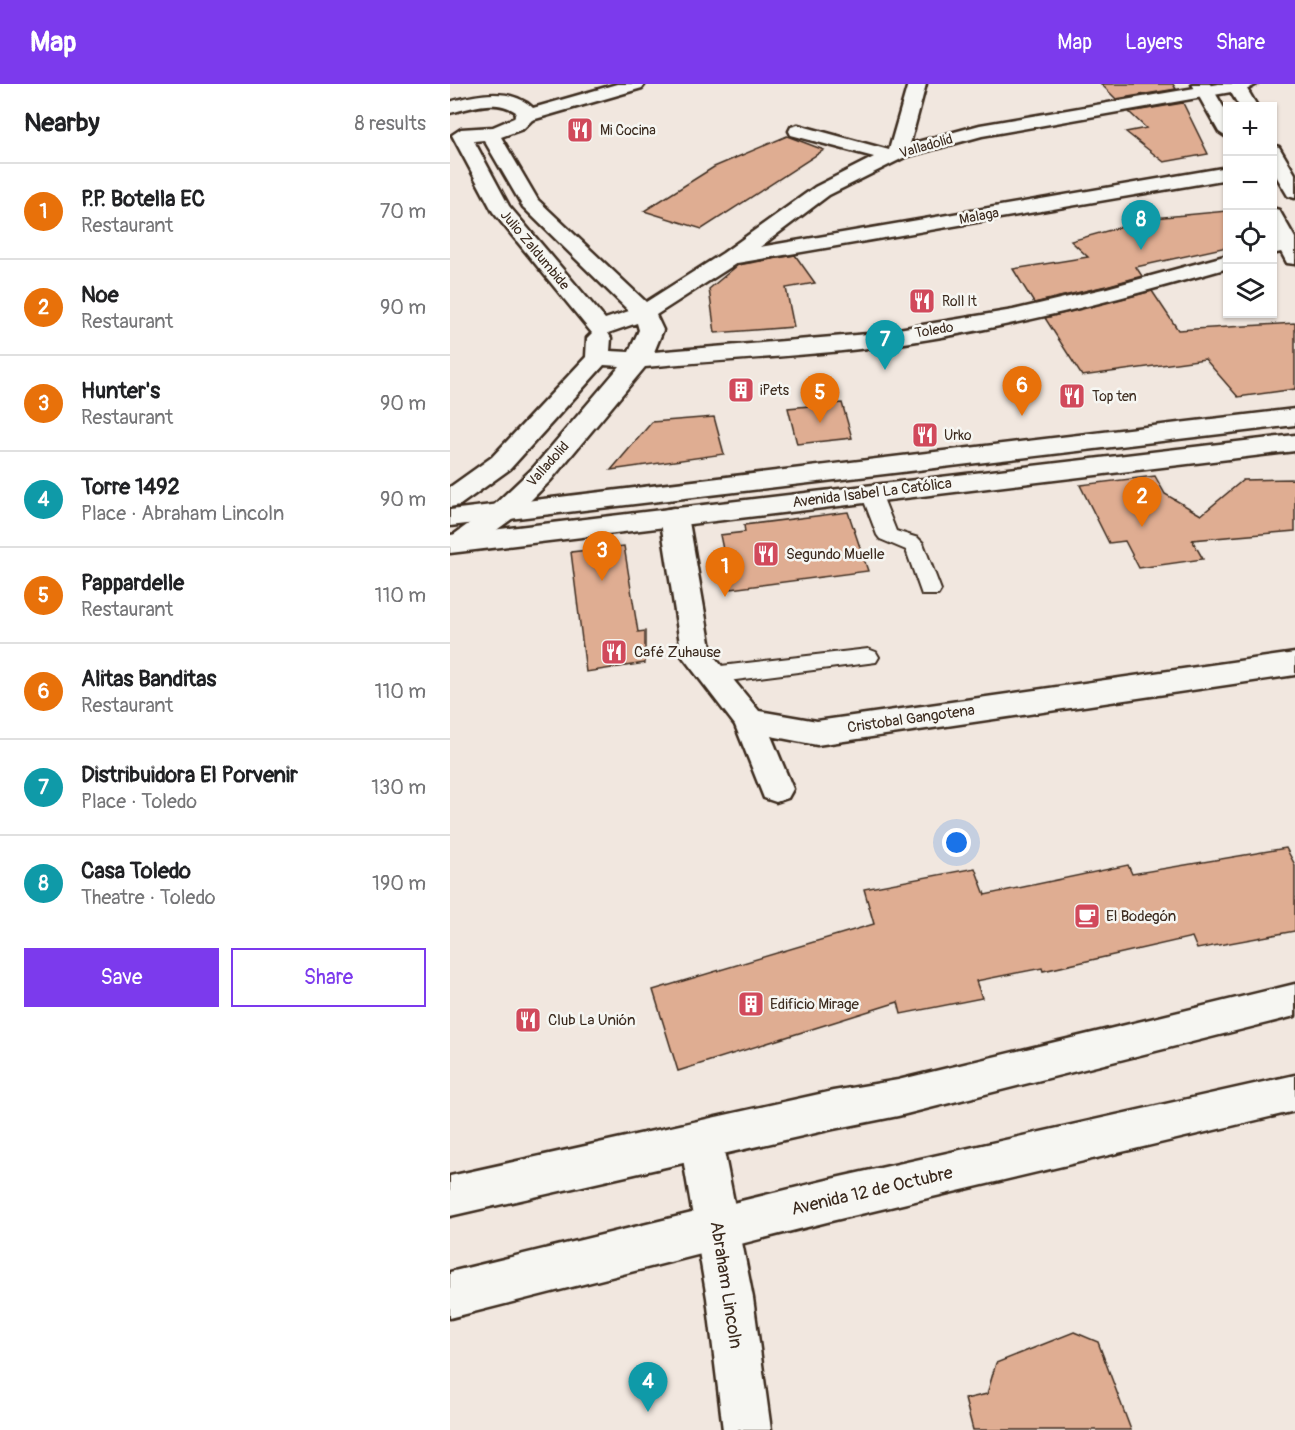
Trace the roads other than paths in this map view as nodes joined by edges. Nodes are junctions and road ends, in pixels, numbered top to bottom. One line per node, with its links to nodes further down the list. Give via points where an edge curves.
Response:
1 (589, 84): 8 (street)
2 (636, 84): 8 (street)
3 (917, 84): 13 (street)
4 (1240, 85): 5 (street, Valladolid); 6 (street)
5 (1203, 88): 9 (street); 13 (street, Valladolid, via 980,131)
6 (1246, 102)
7 (450, 108): 8 (street, via 485,100)
8 (523, 111): 12 (street, via 515,127)
9 (1223, 125)
10 (798, 131): 13 (street)
11 (456, 134): 12 (street); 22 (street, Julio Zaldumbide, via 500,208)
12 (490, 134): 21 (street, Julio Zaldumbide, via 530,203)
13 (895, 155): 19 (street, Valladolid, via 822,191)
14 (1277, 169): 16 (street)
15 (1223, 174): 19 (street, Malaga)
16 (1295, 192)
17 (1277, 225): 18 (street)
18 (1288, 248)
19 (731, 258): 21 (street, Valladolid)
20 (1223, 262): 24 (street, Toledo, via 1013,317 868,341)
21 (644, 313): 22 (street, Valladolid); 24 (street, Valladolid, via 651,330)
22 (601, 328): 23 (street)
23 (598, 358): 24 (street, Toledo); 27 (street)
24 (638, 360): 28 (street, Valladolid)
25 (1295, 417): 31 (street, Avenida Isabel La Católica)
26 (1295, 443): 29 (street, Avenida Isabel La Católica)
27 (501, 463): 28 (street); 30 (street)
28 (542, 474): 31 (street, Valladolid)
29 (871, 493): 32 (street, Avenida Isabel La Católica); 34 (lane, via 887,535 916,548)
30 (450, 499)
31 (503, 512): 33 (street, Valladolid)
32 (674, 516): 33 (street, Avenida Isabel La Católica); 37 (street, via 697,656)
33 (454, 534)
34 (930, 590)
35 (868, 657): 37 (lane)
36 (1295, 664): 38 (street, Cristobal Gangotena, via 817,733)
37 (712, 675): 38 (street)
38 (749, 721): 39 (street)
39 (776, 789)
40 (1295, 1000): 42 (street, via 898,1098)
41 (1295, 1094): 44 (street, Avenida 12 de Octubre)
42 (701, 1141): 43 (street); 44 (street, Abraham Lincoln)
43 (450, 1196)
44 (718, 1228): 45 (street, Avenida 12 de Octubre); 46 (street, Abraham Lincoln)
45 (450, 1295)
46 (747, 1430)

